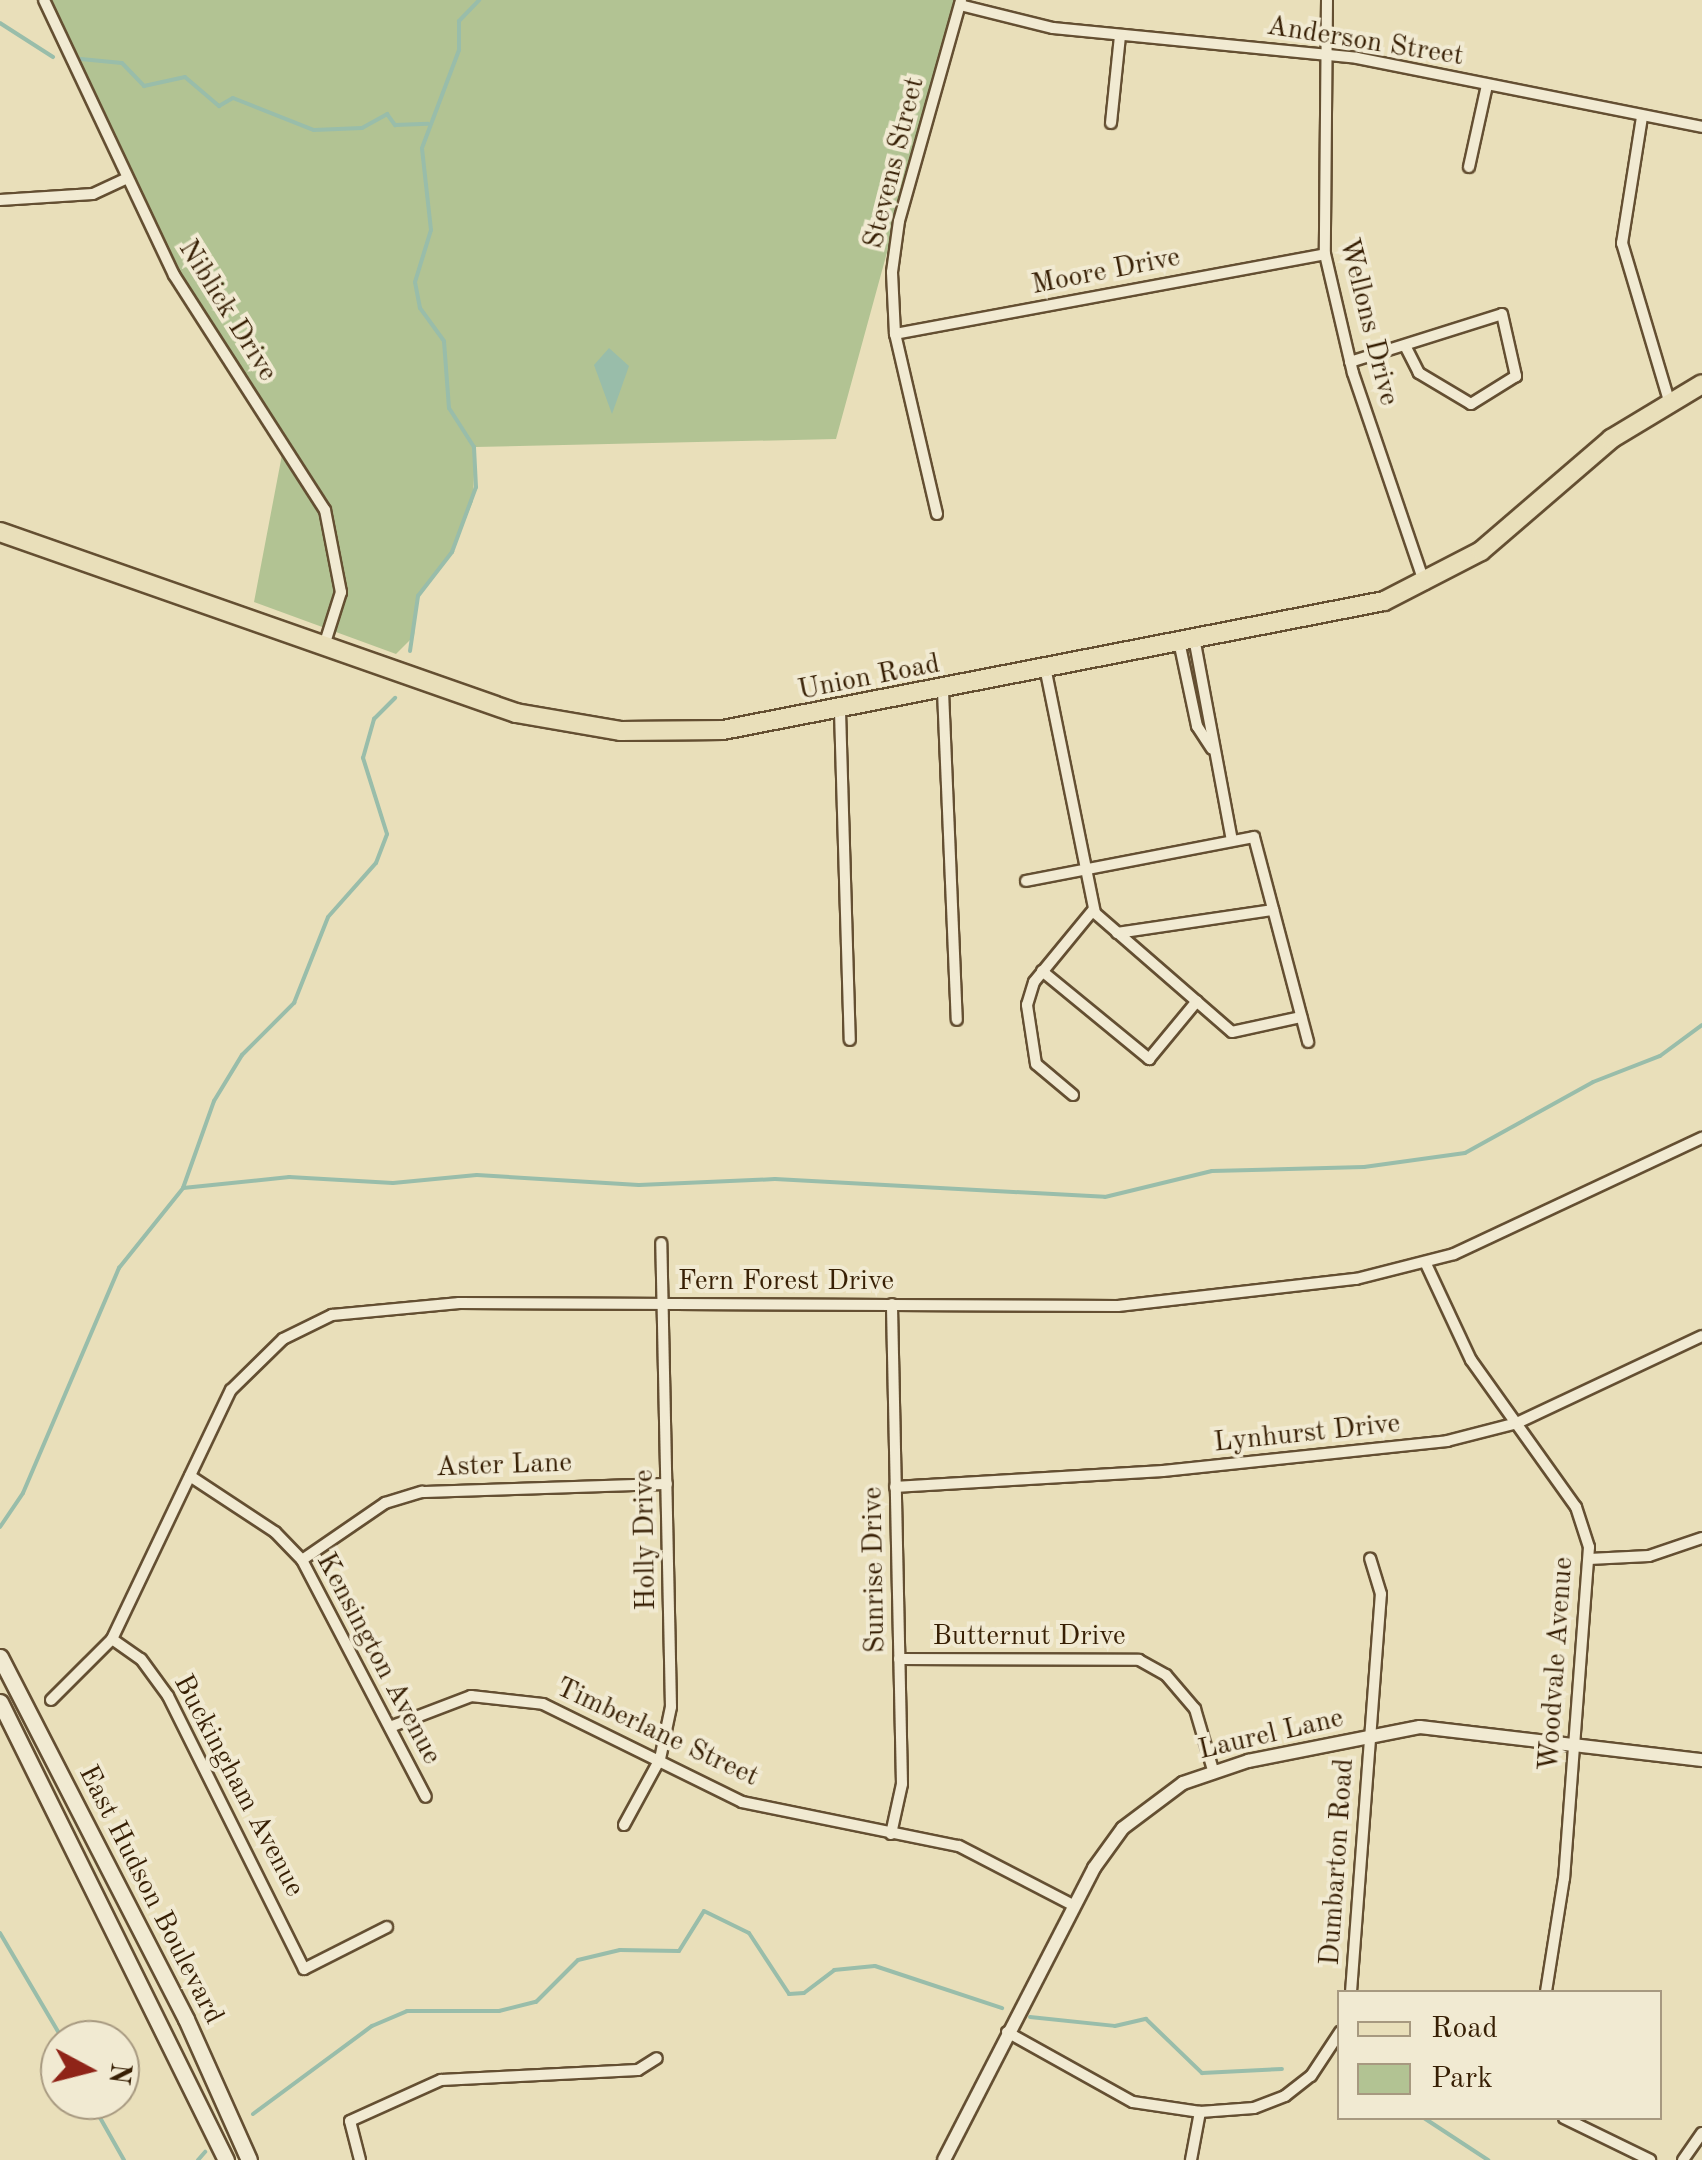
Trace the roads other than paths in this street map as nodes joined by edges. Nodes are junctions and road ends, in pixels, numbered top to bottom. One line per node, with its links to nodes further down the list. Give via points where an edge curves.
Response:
1 (44, 0): 11 (street, Niblick Drive)
2 (1327, 0): 5 (street, Wellons Drive)
3 (960, 2): 4 (street, Anderson Street); 14 (street, Stevens Street, via 898,221)
4 (1120, 36): 5 (street, Anderson Street); 8 (street)
5 (1325, 54): 6 (street, Anderson Street); 13 (street, Wellons Drive)
6 (1487, 84): 7 (street, Anderson Street); 10 (street)
7 (1642, 116): 9 (street, Anderson Street); 18 (street, via 1622,244)
8 (1112, 122)
9 (1702, 127)
10 (1470, 168)
11 (126, 178): 12 (street, via 93,194); 23 (street, Niblick Drive, via 174,275 326,510 341,592)
12 (0, 200)
13 (1325, 254): 14 (street, Moore Drive); 16 (street, Wellons Drive)
14 (895, 334): 19 (street, Stevens Street)
15 (1405, 345): 15 (street, via 1502,314 1516,376 1471,404 1419,373); 16 (street)
16 (1350, 362): 21 (street, Wellons Drive)
17 (1702, 384): 18 (main road, Union Road)
18 (1669, 401): 21 (main road, Union Road, via 1611,440 1481,551)
19 (937, 514)
20 (0, 532): 23 (main road, Union Road)
21 (1426, 585): 22 (main road, Union Road, via 1344,613)
22 (1187, 645): 24 (main road, Union Road); 27 (street, via 1198,726 1212,748)
23 (324, 646): 26 (main road, Union Road, via 502,708 584,727 690,733)
24 (1046, 672): 25 (main road, Union Road); 28 (street)
25 (943, 692): 26 (main road, Union Road); 36 (street)
26 (840, 712): 37 (street)
27 (1232, 841): 28 (street); 31 (street, via 1254,837)
28 (1086, 871): 29 (street); 30 (street)
29 (1026, 881)
30 (1094, 909): 32 (street); 33 (street)
31 (1273, 910): 32 (street); 35 (street)
32 (1117, 932): 34 (street)
33 (1042, 971): 34 (street, via 1148,1059); 39 (street, via 1027,1005 1032,1049 1036,1064)
34 (1197, 1001): 35 (street, via 1232,1032)
35 (1301, 1017): 38 (street)
36 (957, 1020)
37 (850, 1040)
38 (1308, 1042)
39 (1072, 1095)
40 (1702, 1138): 42 (street, Fern Forest Drive)
41 (662, 1244): 43 (street, Holly Drive)
42 (1426, 1264): 44 (street, Fern Forest Drive, via 1118,1306); 46 (street, Woodvale Avenue, via 1471,1360)
43 (664, 1304): 44 (street, Fern Forest Drive); 47 (street, Fern Forest Drive, via 386,1305 332,1315 283,1339 243,1375); 48 (street, Holly Drive)
44 (892, 1304): 49 (street, Sunrise Drive)
45 (1702, 1336): 46 (street, Lynhurst Drive)
46 (1516, 1423): 49 (street, Lynhurst Drive, via 1447,1442 1164,1471); 53 (street, Woodvale Avenue, via 1576,1506)
47 (190, 1476): 52 (street, Kensington Avenue, via 261,1522); 54 (street, Fern Forest Drive)
48 (667, 1484): 52 (street, Aster Lane, via 422,1492 386,1503); 62 (street, Holly Drive, via 671,1707)
49 (895, 1487): 56 (street, Sunrise Drive)
50 (1702, 1538): 53 (street, via 1649,1556)
51 (1370, 1559): 60 (street, Dumbarton Road, via 1382,1594)
52 (302, 1560): 59 (street, Kensington Avenue)
53 (1588, 1560): 61 (street, Woodvale Avenue)
54 (112, 1639): 57 (street, Fern Forest Drive); 69 (street, Buckingham Avenue, via 142,1660 168,1696 304,1969)
55 (0, 1657): 79 (main road, East Hudson Boulevard, via 186,2019)
56 (899, 1659): 64 (street, Butternut Drive, via 1138,1660 1166,1675 1195,1709); 67 (street, Sunrise Drive, via 901,1794)
57 (51, 1700)
58 (0, 1702): 78 (main road, East Hudson Boulevard)
59 (390, 1728): 62 (street, Timberlane Street, via 454,1700 507,1695 543,1704); 65 (street, Kensington Avenue)
60 (1370, 1737): 61 (street, Laurel Lane, via 1420,1727); 64 (street, Laurel Lane); 70 (street, Dumbarton Road)
61 (1574, 1744): 63 (street, Laurel Lane); 71 (street, Woodvale Avenue, via 1559,1935)
62 (660, 1758): 66 (street, Holly Drive); 67 (street, Timberlane Street, via 742,1802)
63 (1702, 1760)
64 (1213, 1770): 68 (street, Laurel Lane, via 1166,1793 1123,1828)
65 (426, 1797)
66 (624, 1825)
67 (891, 1834): 68 (street, Timberlane Street, via 970,1850)
68 (1073, 1906): 72 (street, Laurel Lane)
69 (387, 1927)
70 (1351, 1990)
71 (1546, 1990)
72 (1007, 2032): 75 (street, via 1133,2102); 81 (street, Laurel Lane)
73 (1337, 2037): 75 (street, via 1311,2076 1285,2096 1254,2108)
74 (658, 2058): 80 (street, via 638,2070 441,2080 350,2121)
75 (1200, 2112): 82 (street)
76 (1568, 2120): 83 (street)
77 (1702, 2133): 84 (street)
78 (226, 2160)
79 (249, 2160)
80 (360, 2160)
81 (944, 2160)
82 (1191, 2160)
83 (1650, 2160)
84 (1683, 2160)

